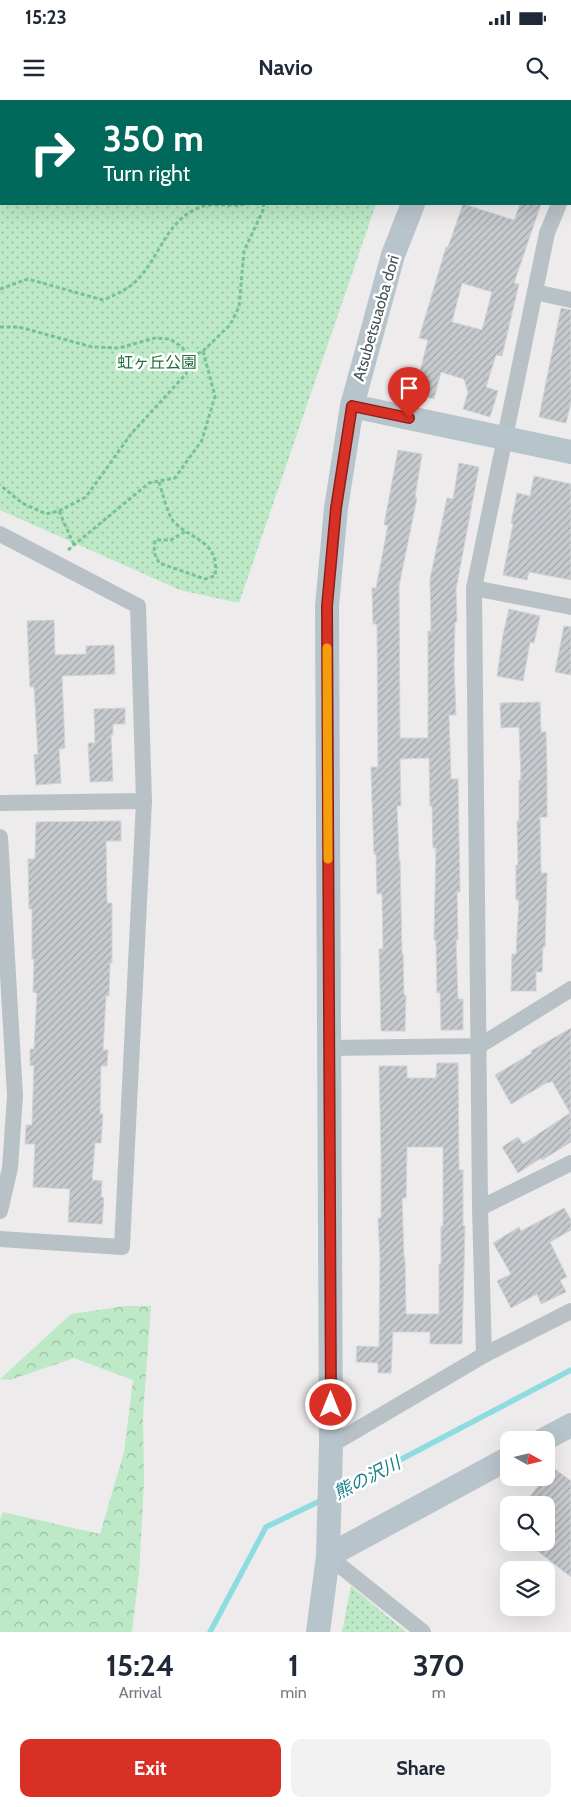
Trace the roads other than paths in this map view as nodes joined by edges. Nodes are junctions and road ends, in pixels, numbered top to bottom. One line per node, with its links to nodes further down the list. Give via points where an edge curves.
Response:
1 (413, 205): 5 (street, Atsubetsuaoba dori, via 393,255)
2 (559, 205): 3 (street, via 547,233)
3 (535, 292): 4 (street); 6 (street)
4 (571, 300)
5 (352, 406): 6 (street); 16 (street, Atsubetsuaoba dori, via 336,508 327,606)
6 (505, 438): 7 (street); 9 (street)
7 (571, 452)
8 (0, 534): 11 (street, via 138,606)
9 (474, 588): 10 (street); 15 (street)
10 (571, 607)
11 (144, 801): 12 (street); 20 (street, via 122,1247)
12 (0, 804)
13 (0, 837): 19 (street, via 15,1096 10,1168)
14 (571, 989): 15 (street)
15 (479, 1046): 16 (street); 18 (street)
16 (329, 1048): 25 (street, Atsubetsuaoba dori)
17 (571, 1163): 18 (street)
18 (480, 1208): 22 (street)
19 (0, 1210)
20 (0, 1239)
21 (571, 1311): 22 (street)
22 (484, 1355): 25 (street)
23 (571, 1425): 24 (street)
24 (555, 1434)
25 (332, 1445): 27 (street, Atsubetsuaoba dori)
26 (500, 1463): 27 (street)
27 (328, 1556): 28 (street, Atsubetsuaoba dori); 29 (street)
28 (318, 1632)
29 (423, 1632)

